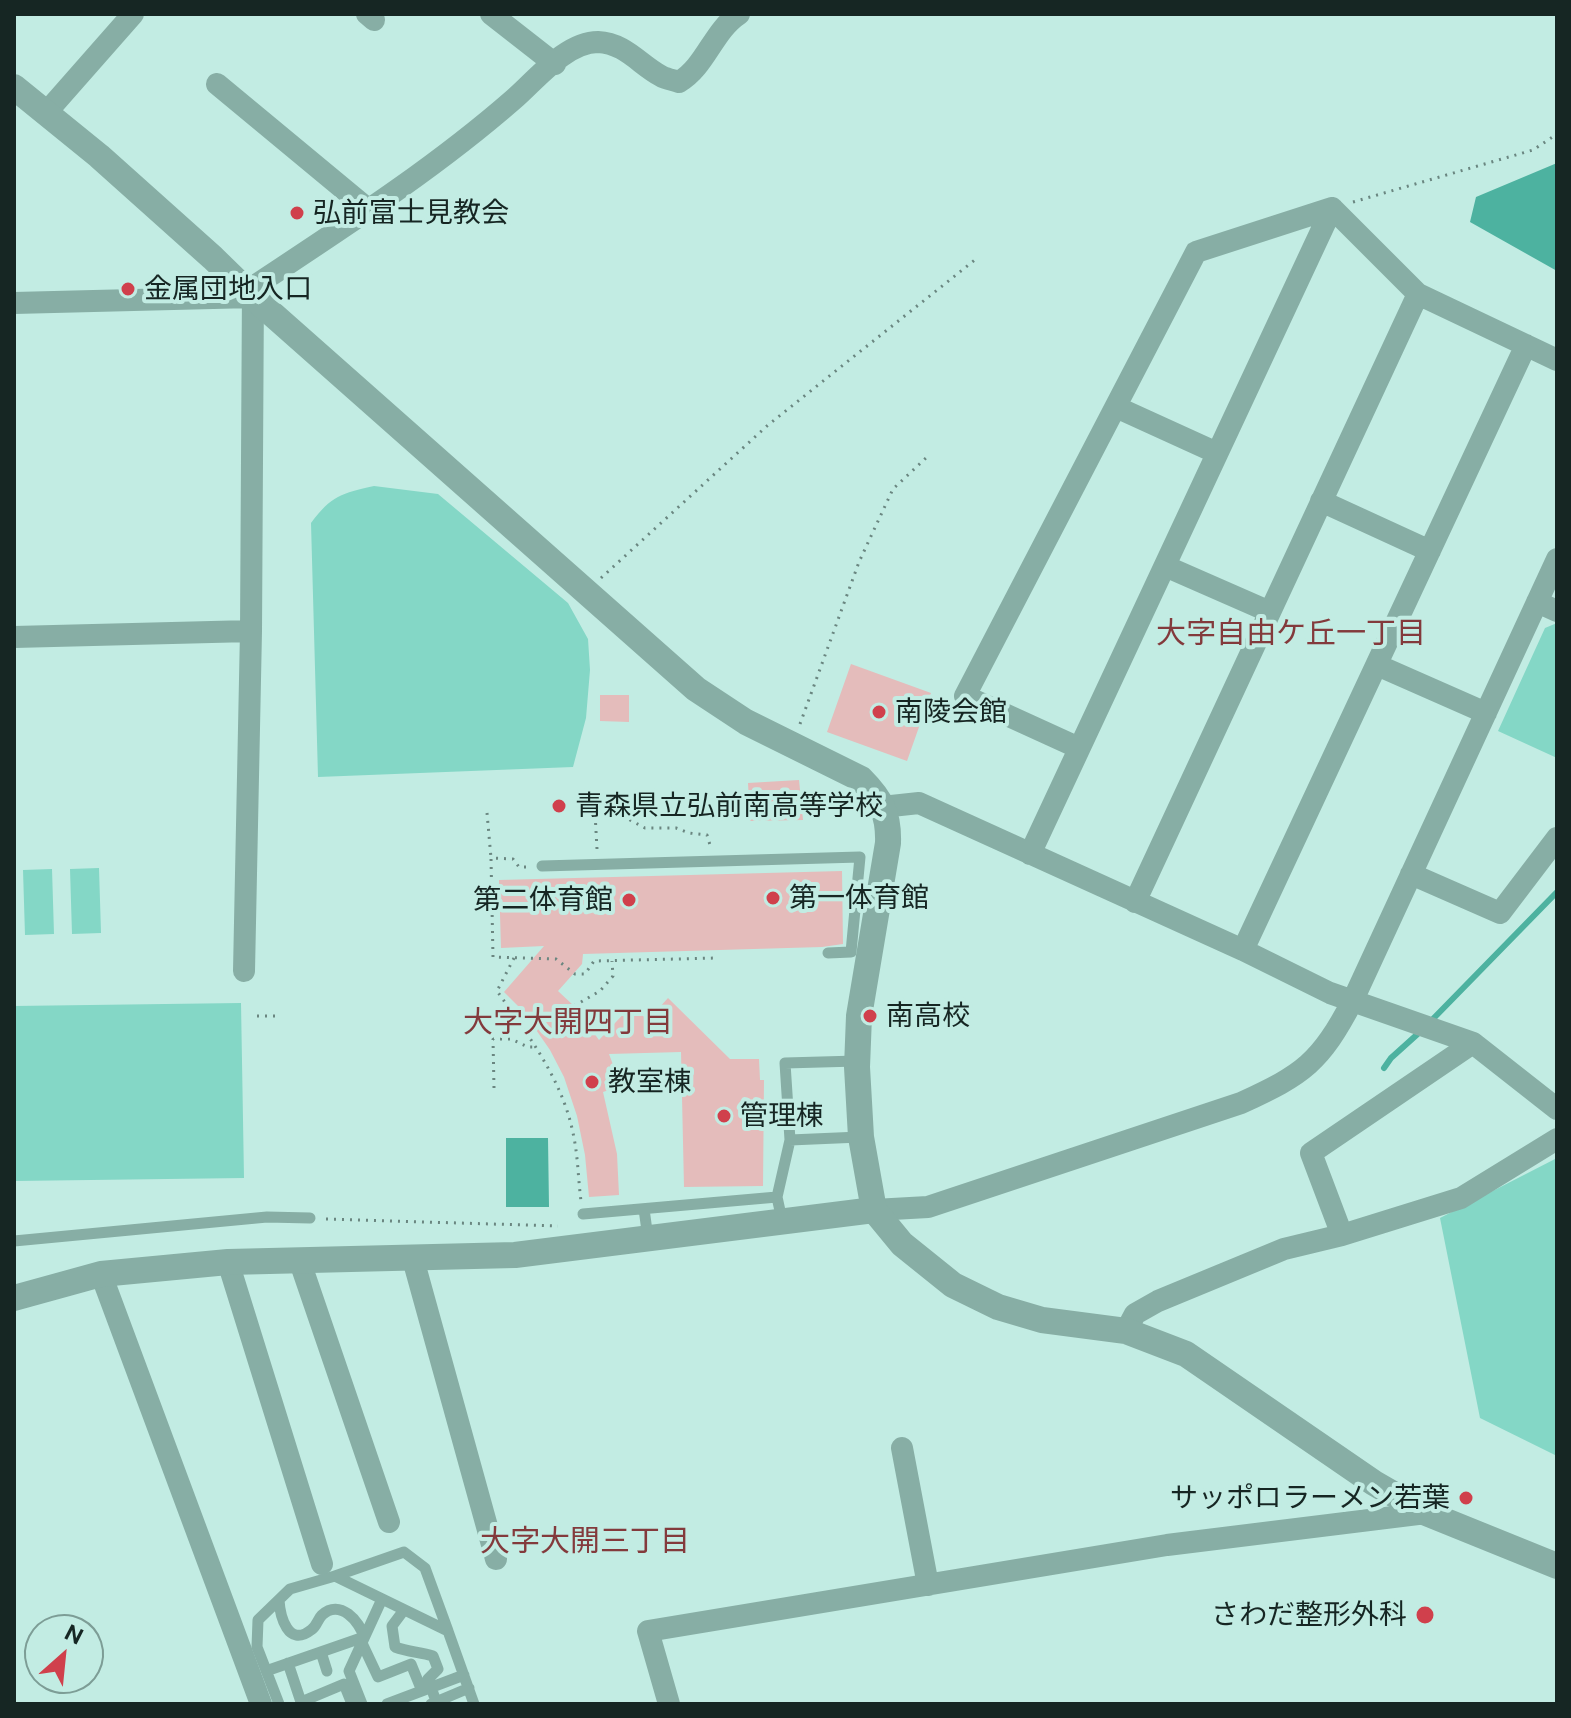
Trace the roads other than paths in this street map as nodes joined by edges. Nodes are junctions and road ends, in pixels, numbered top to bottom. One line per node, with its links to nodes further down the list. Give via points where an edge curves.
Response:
1 (133, 14): 7 (street)
2 (491, 14): 4 (street)
3 (739, 14): 4 (street, via 679,82 617,46 599,42 583,45)
4 (555, 64): 9 (street, via 488,122)
5 (217, 84): 9 (street)
6 (14, 87): 7 (street)
7 (45, 114): 11 (street, via 99,156)
8 (1332, 208): 10 (street); 15 (street, via 1196,252); 16 (street)
9 (369, 210): 11 (street, via 253,287)
10 (1418, 294): 13 (street); 17 (street)
11 (253, 297): 12 (street); 23 (street); 28 (street, via 696,689 746,722 861,779)
12 (14, 303)
13 (1526, 345): 14 (street); 18 (street)
14 (1557, 360)
15 (1116, 407): 16 (street); 27 (street, via 965,696)
16 (1217, 453): 20 (street)
17 (1321, 501): 18 (street); 22 (street)
18 (1430, 551): 25 (street)
19 (1557, 559): 21 (street)
20 (1165, 566): 22 (street); 27 (street)
21 (1547, 606): 26 (street)
22 (1270, 612): 33 (street)
23 (251, 631): 24 (street); 37 (street)
24 (14, 637)
25 (1377, 665): 26 (street); 35 (street)
26 (1486, 713): 32 (street)
27 (1079, 748): 30 (street)
28 (882, 807): 30 (street, via 919,803); 34 (street, via 889,823 888,843)
29 (1557, 838): 32 (street, via 1500,913)
30 (1030, 854): 33 (street)
31 (542, 866): 34 (lane, via 860,857)
32 (1411, 874): 38 (street)
33 (1135, 902): 35 (street)
34 (866, 908): 36 (lane, via 851,952); 40 (street)
35 (1243, 950): 38 (street)
36 (828, 953)
37 (244, 971)
38 (1353, 1000): 39 (street); 47 (street, via 1337,1031 1306,1068 1241,1103 928,1207)
39 (1473, 1043): 41 (street); 50 (street, via 1311,1153)
40 (857, 1061): 42 (street); 44 (lane, via 785,1063)
41 (1557, 1109)
42 (861, 1137): 44 (lane); 47 (street)
43 (1557, 1139): 50 (street, via 1461,1198)
44 (790, 1140): 46 (lane)
45 (644, 1209): 46 (lane); 48 (lane); 51 (lane)
46 (780, 1209): 47 (street); 51 (street)
47 (874, 1210): 58 (street, via 902,1244 953,1285 998,1307 1042,1320)
48 (583, 1214)
49 (310, 1218): 52 (lane, via 267,1217)
50 (1342, 1235): 58 (street, via 1284,1249 1158,1301 1135,1314)
51 (648, 1238): 54 (street, via 515,1255)
52 (14, 1241)
53 (299, 1259): 54 (street); 55 (street); 61 (street)
54 (413, 1259): 62 (street)
55 (228, 1262): 56 (street); 64 (street)
56 (101, 1274): 57 (street); 79 (street)
57 (14, 1297)
58 (1126, 1331): 60 (street, via 1186,1354)
59 (902, 1448): 65 (street)
60 (1426, 1513): 63 (street); 65 (street, via 1167,1545)
61 (389, 1522)
62 (496, 1559)
63 (1557, 1566)
64 (328, 1570): 66 (lane); 67 (lane); 69 (lane, via 404,1552 425,1568)
65 (928, 1585): 85 (street, via 648,1631)
66 (382, 1599): 68 (lane); 70 (lane)
67 (279, 1600): 70 (lane, via 281,1619 295,1634 306,1634 331,1610 360,1622); 73 (lane, via 258,1620 257,1647)
68 (404, 1610): 69 (lane); 77 (lane, via 392,1626 395,1647 433,1656 438,1669)
69 (448, 1631): 75 (lane)
70 (363, 1640): 71 (lane); 77 (lane, via 378,1677 411,1664); 82 (lane, via 349,1671)
71 (321, 1652): 72 (lane); 74 (lane)
72 (288, 1663): 73 (lane); 81 (lane, via 301,1702 344,1684)
73 (266, 1671): 80 (lane)
74 (327, 1671)
75 (464, 1675): 76 (lane); 77 (lane)
76 (469, 1688): 78 (lane); 84 (lane)
77 (426, 1689): 78 (lane); 83 (lane)
78 (434, 1703)
79 (261, 1704)
80 (279, 1704)
81 (352, 1704)
82 (362, 1704)
83 (387, 1704)
84 (474, 1704)
85 (669, 1704)

